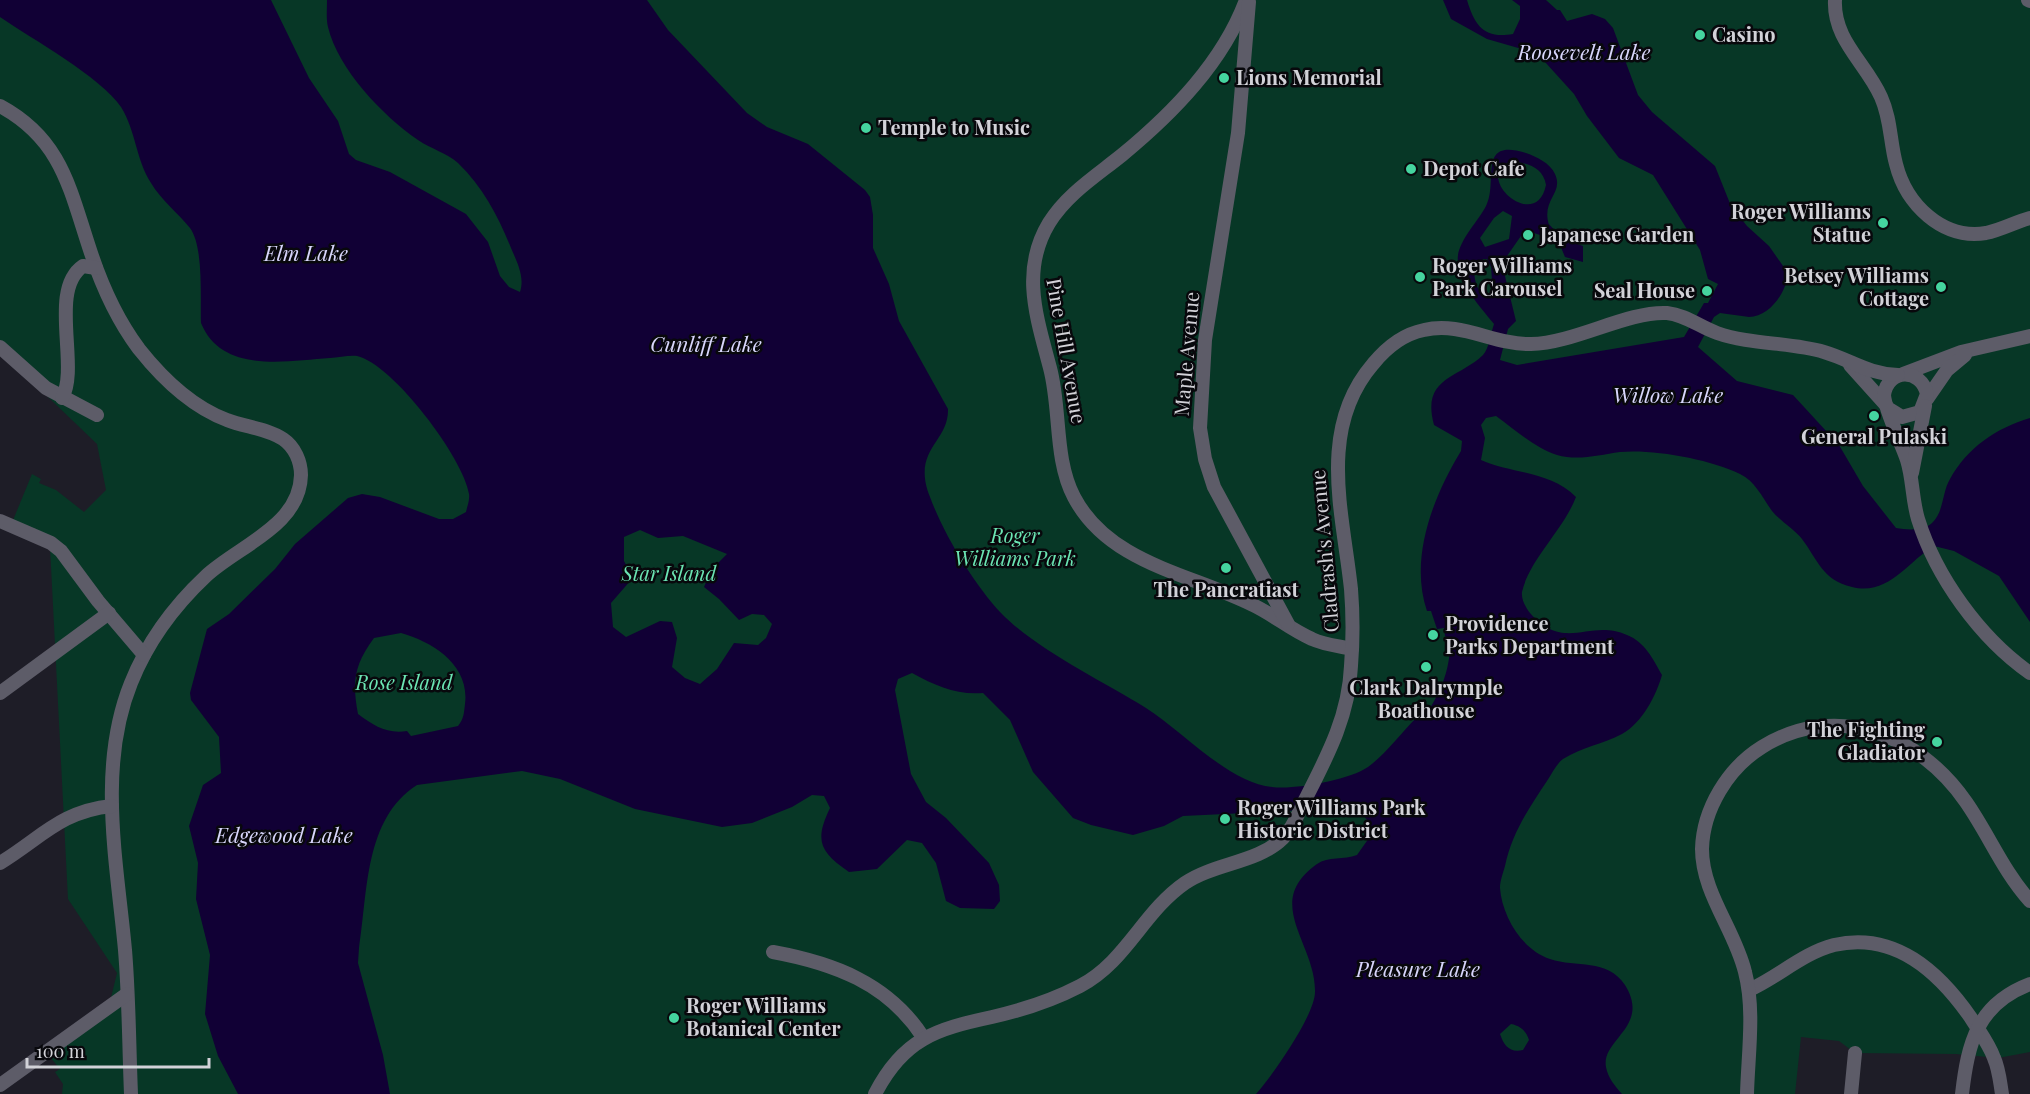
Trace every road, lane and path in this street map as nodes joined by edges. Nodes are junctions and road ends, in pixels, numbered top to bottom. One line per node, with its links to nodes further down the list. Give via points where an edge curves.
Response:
1 (1248, 0): 18 (street, Maple Avenue, via 1239,133 1204,340 1200,428 1214,487); 18 (street, Pine Hill Avenue, via 1219,52 1196,83 1163,119 1055,213 1036,254 1032,287 1037,322 1056,390 1067,477 1084,512 1106,536 1130,553 1255,606)
2 (1834, 0): 4 (street, via 1838,31 1883,100 1899,174 1916,205 1937,222 1968,233 1995,231)
3 (0, 106): 5 (street, via 29,124 58,159)
4 (2030, 218)
5 (96, 268): 11 (street, via 79,269 70,286 66,387); 20 (street, via 124,326 163,377 216,416 284,440 296,453 300,468 298,492 287,513 206,575 172,613)
6 (2030, 336): 8 (street)
7 (0, 347): 11 (street, via 30,376)
8 (1974, 349): 10 (street); 12 (street, via 1953,364)
9 (1848, 363): 10 (street, Cladrash's Avenue); 13 (street, Cladrash's Avenue); 19 (street, Cladrash's Avenue, via 1825,352 1735,337 1679,315 1656,314 1527,345 1449,328 1415,332 1381,355 1363,377 1351,400 1341,436 1336,473 1352,600)
10 (1899, 375): 12 (street, via 1911,375 1922,381); 13 (street, via 1886,386)
11 (62, 398): 14 (street)
12 (1926, 402): 13 (street, via 1920,412 1907,417); 15 (street)
13 (1887, 407): 15 (street)
14 (97, 415)
15 (1911, 475): 21 (street, via 1919,522 1934,557 1973,617)
16 (0, 521): 17 (street, via 57,547)
17 (109, 613): 20 (street); 22 (street)
18 (1289, 626): 19 (street, via 1313,640)
19 (1352, 649): 31 (street, Cladrash's Avenue, via 1345,713 1322,768 1286,835 1274,845 1214,867 1186,883 1155,910 1116,960 1094,978 1036,1005 957,1024)
20 (144, 655): 23 (street, via 130,684 120,722)
21 (2030, 673)
22 (0, 693)
23 (112, 806): 24 (street, via 62,819); 29 (street)
24 (0, 863)
25 (2030, 901): 28 (street, via 2010,876 1960,793 1924,759 1897,741 1867,730 1825,724 1804,727 1764,746 1739,766 1721,789 1706,824 1702,850 1706,877 1741,957)
26 (773, 952): 31 (street, via 819,962 857,977 897,1005)
27 (2030, 984): 30 (street, via 2001,1001)
28 (1749, 990): 30 (street, via 1821,950 1850,943 1878,944 1904,952 1929,968); 36 (street)
29 (127, 994): 33 (street); 34 (street)
30 (1977, 1027): 38 (street, via 1967,1052); 39 (street, via 1995,1060)
31 (922, 1038): 35 (street, Cladrash's Avenue, via 896,1061)
32 (1855, 1053): 37 (street)
33 (0, 1085)
34 (130, 1094)
35 (875, 1094)
36 (1747, 1094)
37 (1851, 1094)
38 (1962, 1094)
39 (2002, 1094)

